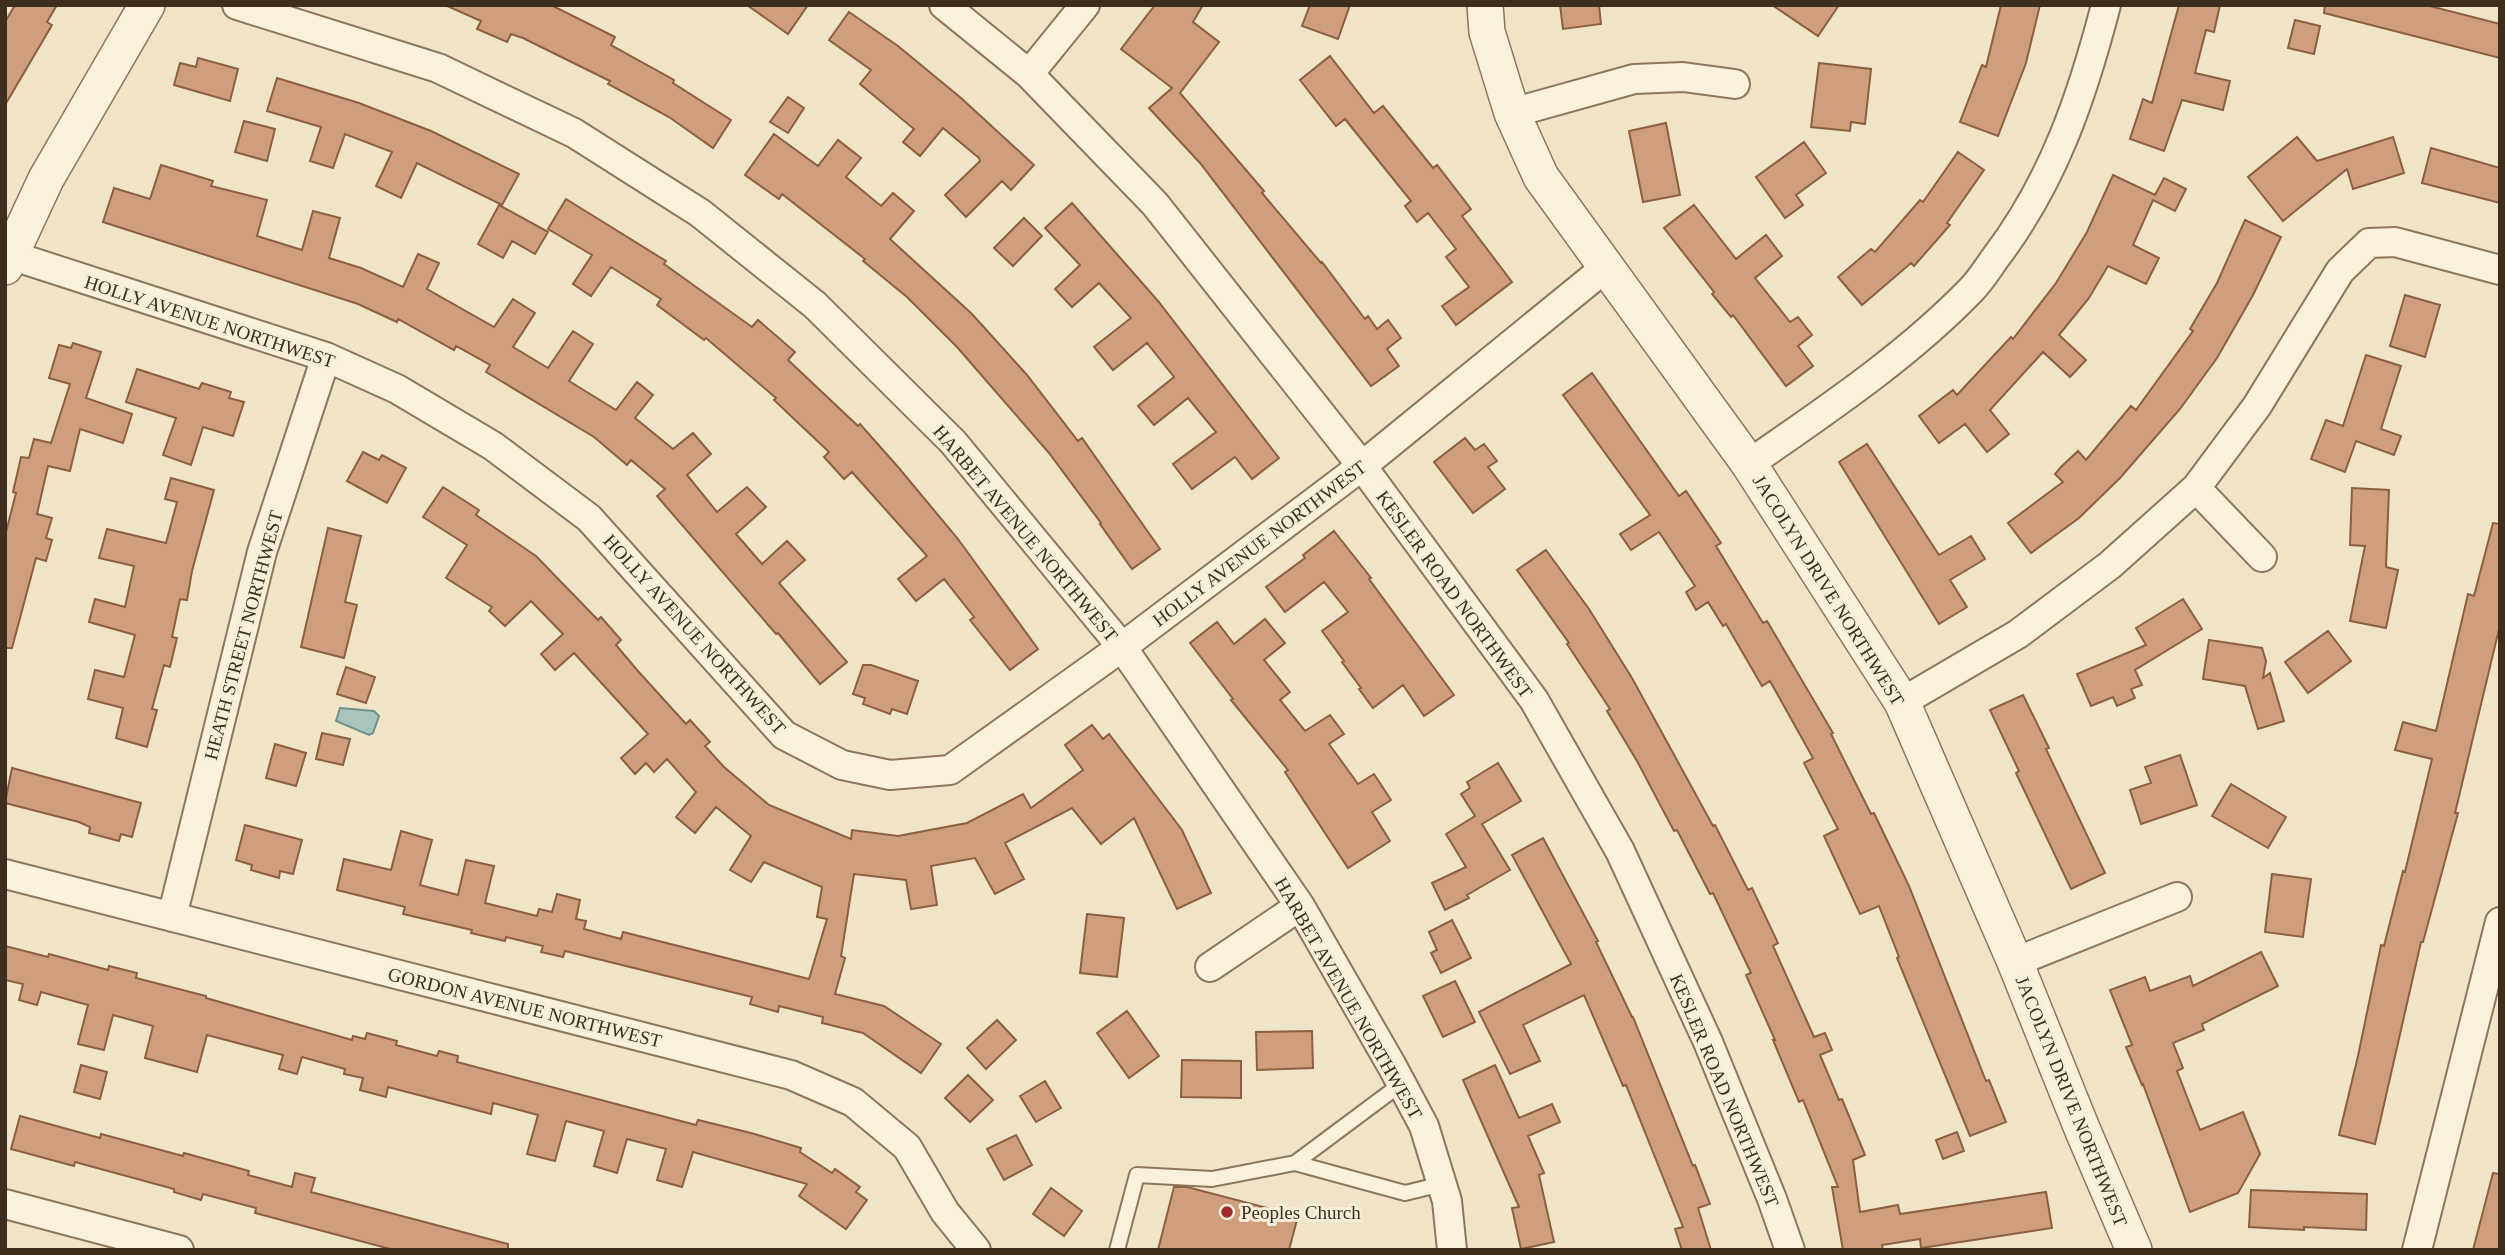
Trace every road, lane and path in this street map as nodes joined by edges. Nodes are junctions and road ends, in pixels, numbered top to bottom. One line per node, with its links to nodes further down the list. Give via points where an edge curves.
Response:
1 (147, 5): 10 (street, via 46,179)
2 (237, 5): 18 (street, HARBET AVENUE NORTHWEST, via 438,68 574,133 700,214 815,304 953,442)
3 (944, 5): 7 (street, KESLER ROAD NORTHWEST)
4 (1085, 5): 7 (street)
5 (1485, 5): 9 (street, JACOLYN DRIVE NORTHWEST, via 1487,33)
6 (2106, 5): 14 (street, via 2063,142 2020,226 1972,289 1852,393)
7 (1029, 74): 15 (street, KESLER ROAD NORTHWEST, via 1154,204)
8 (1735, 84): 9 (street, via 1684,77 1634,79)
9 (1512, 113): 11 (street, JACOLYN DRIVE NORTHWEST, via 1541,177)
10 (8, 261): 13 (street, HOLLY AVENUE NORTHWEST)
11 (1605, 268): 14 (street, JACOLYN DRIVE NORTHWEST); 15 (street, HOLLY AVENUE NORTHWEST)
12 (2500, 270): 16 (street, via 2395,242 2369,243 2340,271 2257,406)
13 (326, 357): 18 (street, HOLLY AVENUE NORTHWEST, via 397,389 493,446 589,518 784,735 842,765 890,775 950,770); 23 (street, HEATH STREET NORTHWEST, via 262,552)
14 (1749, 464): 19 (street, JACOLYN DRIVE NORTHWEST)
15 (1362, 466): 18 (street, HOLLY AVENUE NORTHWEST); 36 (street, KESLER ROAD NORTHWEST, via 1534,700 1620,851 1708,1042)
16 (2196, 488): 17 (street); 19 (street, via 2110,565 2018,634)
17 (2262, 557)
18 (1122, 647): 22 (street, HARBET AVENUE NORTHWEST)
19 (1902, 702): 25 (street, JACOLYN DRIVE NORTHWEST)
20 (5, 874): 23 (street, GORDON AVENUE NORTHWEST)
21 (2177, 897): 25 (street)
22 (1300, 906): 26 (street); 27 (street, HARBET AVENUE NORTHWEST)
23 (172, 917): 33 (street, GORDON AVENUE NORTHWEST, via 791,1075 853,1102 907,1147 945,1212)
24 (2500, 922): 38 (street)
25 (2015, 962): 37 (street, JACOLYN DRIVE NORTHWEST)
26 (1210, 967)
27 (1401, 1084): 28 (lane); 29 (street, HARBET AVENUE NORTHWEST, via 1424,1126)
28 (1295, 1163): 29 (lane, via 1405,1193); 34 (lane, via 1212,1179 1137,1175)
29 (1441, 1184): 35 (street, HARBET AVENUE NORTHWEST)
30 (5, 1204): 31 (street)
31 (96, 1239): 32 (street)
32 (179, 1250)
33 (976, 1250)
34 (1118, 1250)
35 (1452, 1250)
36 (1790, 1250)
37 (2134, 1250)
38 (2417, 1250)

